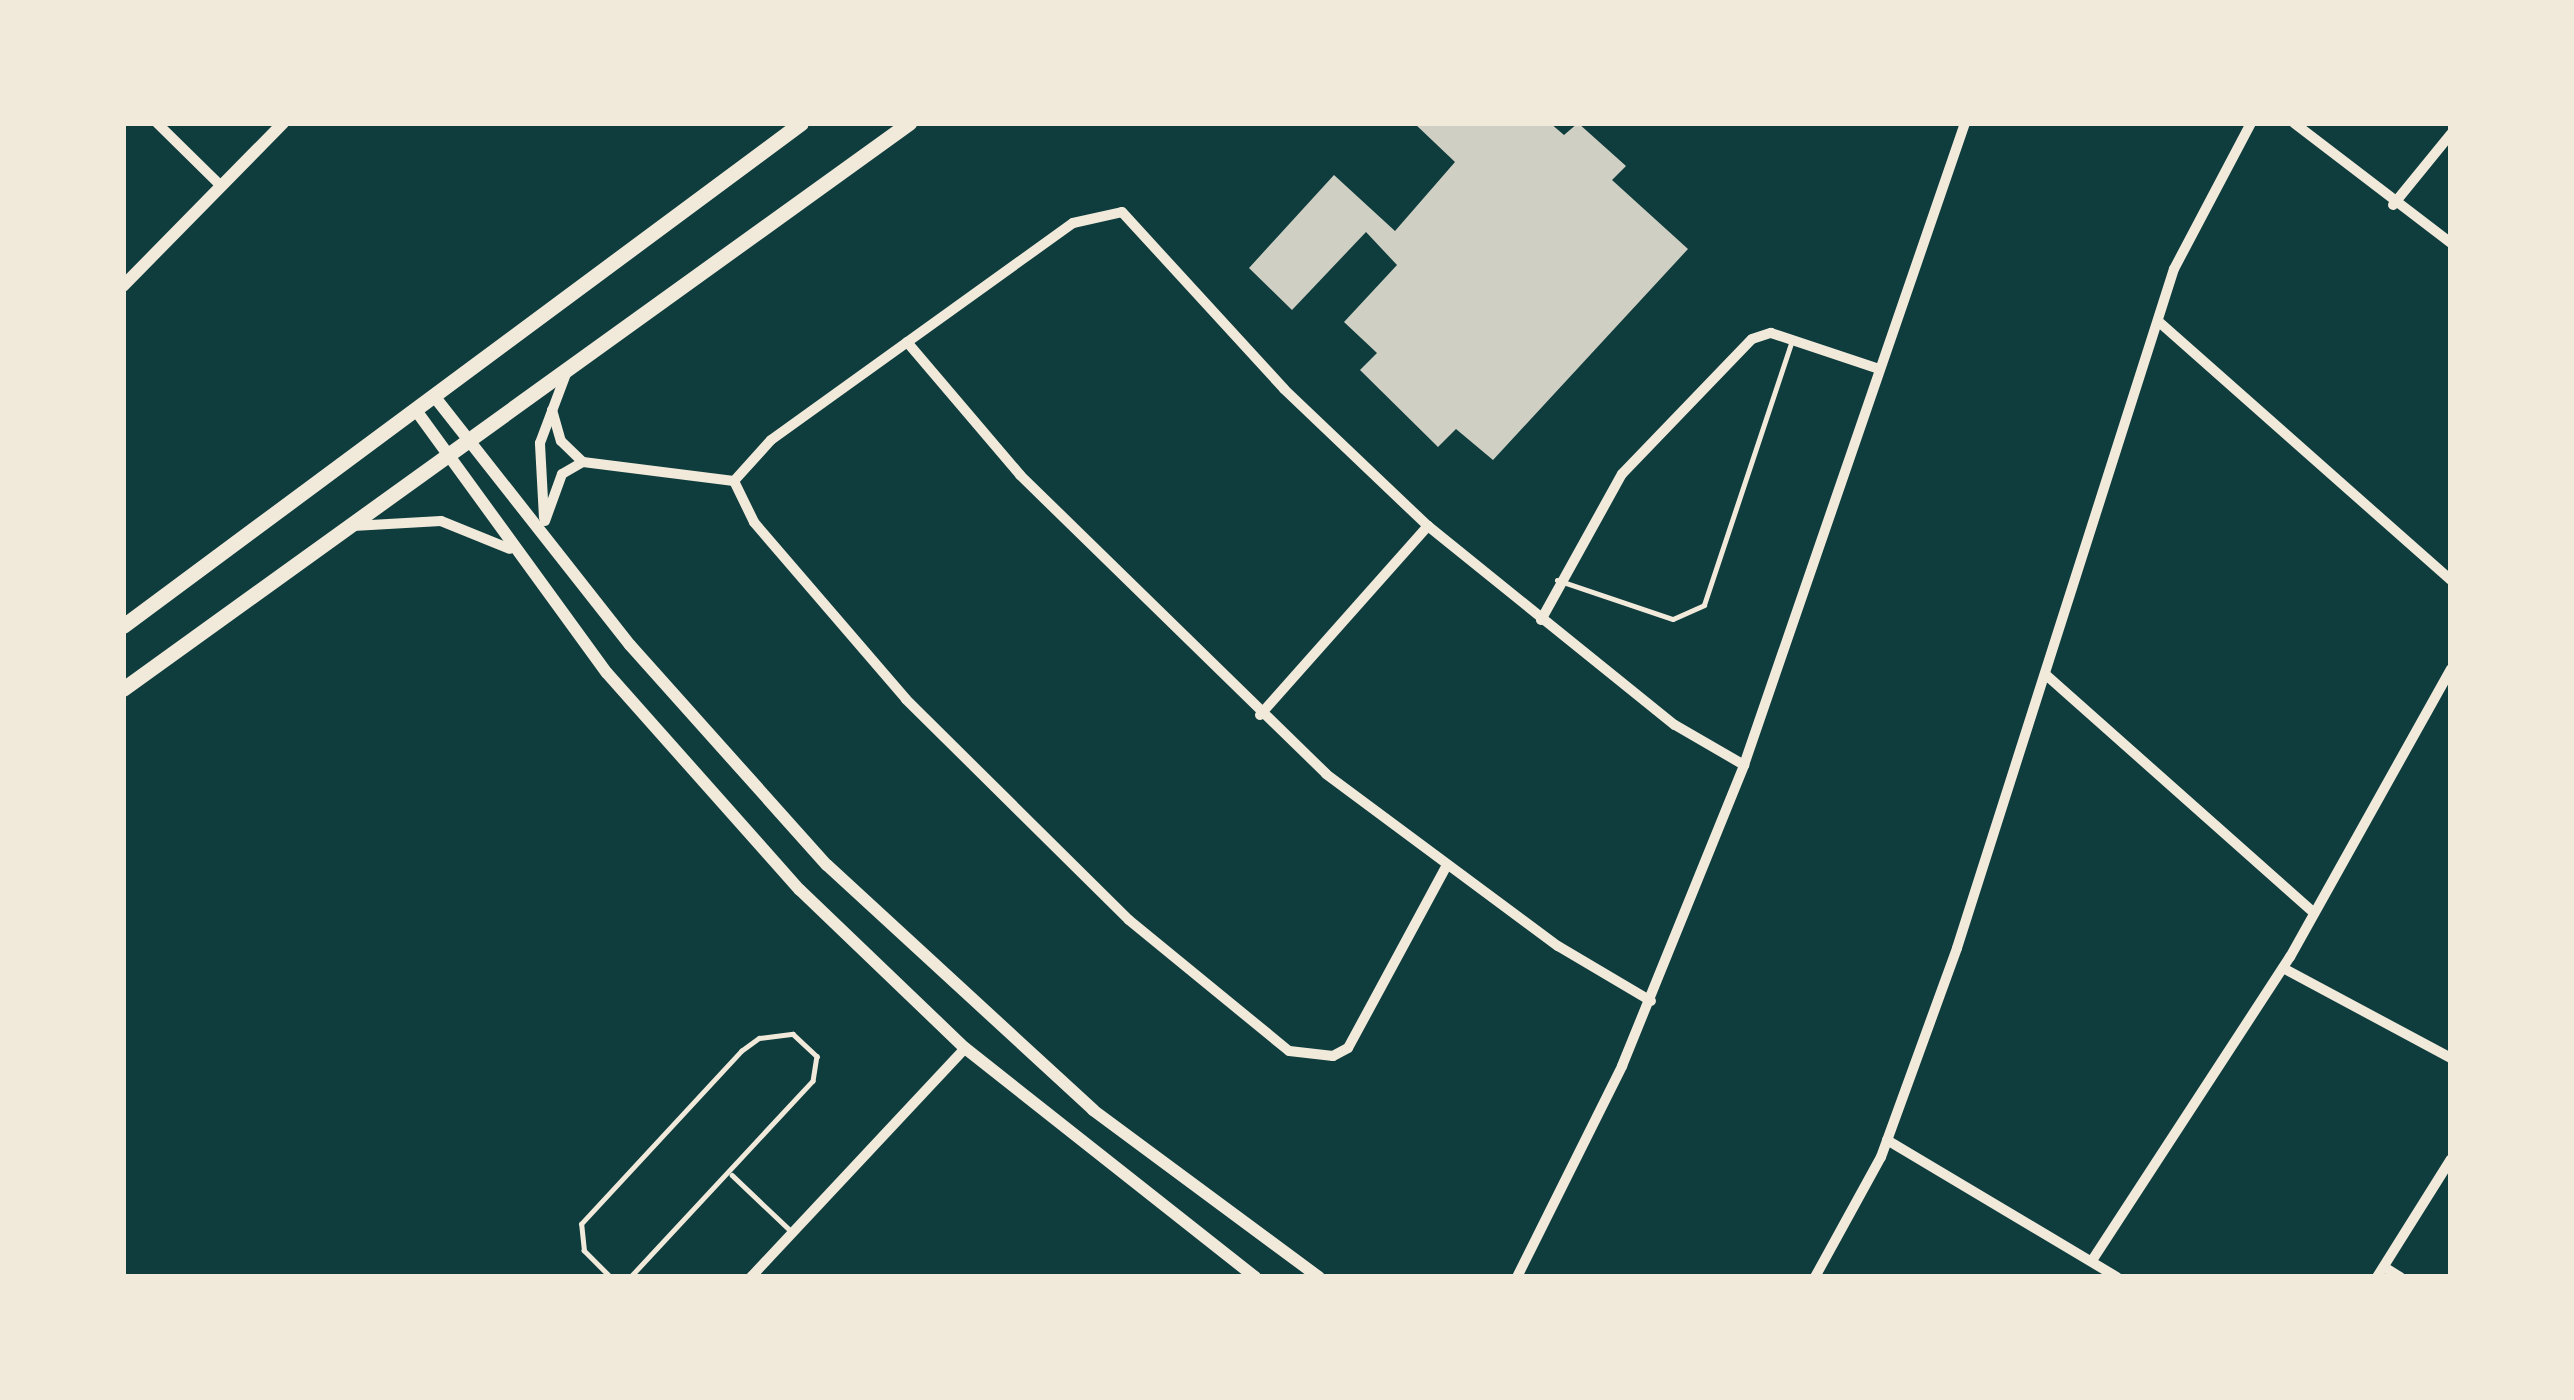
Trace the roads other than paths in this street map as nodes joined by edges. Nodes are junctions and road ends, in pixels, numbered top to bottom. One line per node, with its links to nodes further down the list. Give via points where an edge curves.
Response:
1 (157, 123): 9 (street)
2 (283, 123): 9 (street)
3 (801, 123): 18 (main road)
4 (908, 123): 16 (main road)
5 (2251, 123): 13 (street, via 2210,188)
6 (2294, 123): 10 (street)
7 (1962, 125): 17 (street)
8 (2451, 134): 10 (street)
9 (221, 186): 12 (street)
10 (2393, 205): 11 (street)
11 (2451, 243)
12 (123, 286)
13 (2158, 321): 31 (street); 35 (street)
14 (1792, 341): 17 (street); 30 (street, via 1771,334 1738,349 1622,473); 30 (lane, via 1704,605 1673,619)
15 (908, 342): 24 (street, via 771,440); 27 (street, via 1073,223 1122,212 1284,389); 37 (street, via 1020,476)
16 (568, 368): 19 (street); 21 (main road)
17 (1879, 369): 38 (street)
18 (434, 396): 20 (main road); 21 (street)
19 (551, 404): 23 (street, via 561,441); 25 (street, via 537,475)
20 (415, 409): 22 (street); 33 (main road)
21 (467, 441): 22 (main road); 29 (street)
22 (446, 456): 26 (main road); 28 (street)
23 (583, 462): 24 (street); 25 (street, via 562,473)
24 (734, 481): 39 (street, via 796,575 906,699 1130,920 1289,1051 1333,1056 1348,1048)
25 (545, 521): 29 (street)
26 (349, 526): 28 (street, via 441,521); 36 (main road)
27 (1428, 526): 32 (street); 37 (street)
28 (510, 549): 43 (street, via 734,818)
29 (555, 549): 55 (street, via 759,794 991,1023 1093,1110)
30 (1557, 580): 32 (street)
31 (2451, 580)
32 (1541, 620): 38 (street, via 1675,725)
33 (123, 626)
34 (2451, 669): 40 (street)
35 (2045, 674): 40 (street); 45 (street)
36 (123, 689)
37 (1260, 716): 39 (street)
38 (1744, 765): 42 (street)
39 (1447, 865): 42 (street)
40 (2314, 913): 41 (street)
41 (2283, 968): 44 (street); 49 (street)
42 (1651, 1001): 56 (street)
43 (964, 1048): 48 (street); 54 (street)
44 (2451, 1058)
45 (1888, 1140): 49 (street); 57 (street)
46 (2451, 1159): 50 (street)
47 (732, 1174): 48 (lane); 51 (lane, via 813,1081 817,1056 793,1034 759,1038 740,1051 581,1224 584,1251); 52 (lane)
48 (792, 1232): 53 (street)
49 (2093, 1259): 58 (street)
50 (2380, 1272): 59 (street)
51 (610, 1277)
52 (631, 1277)
53 (751, 1277)
54 (1256, 1277)
55 (1319, 1277)
56 (1517, 1277)
57 (1815, 1277)
58 (2117, 1277)
59 (2400, 1277)

